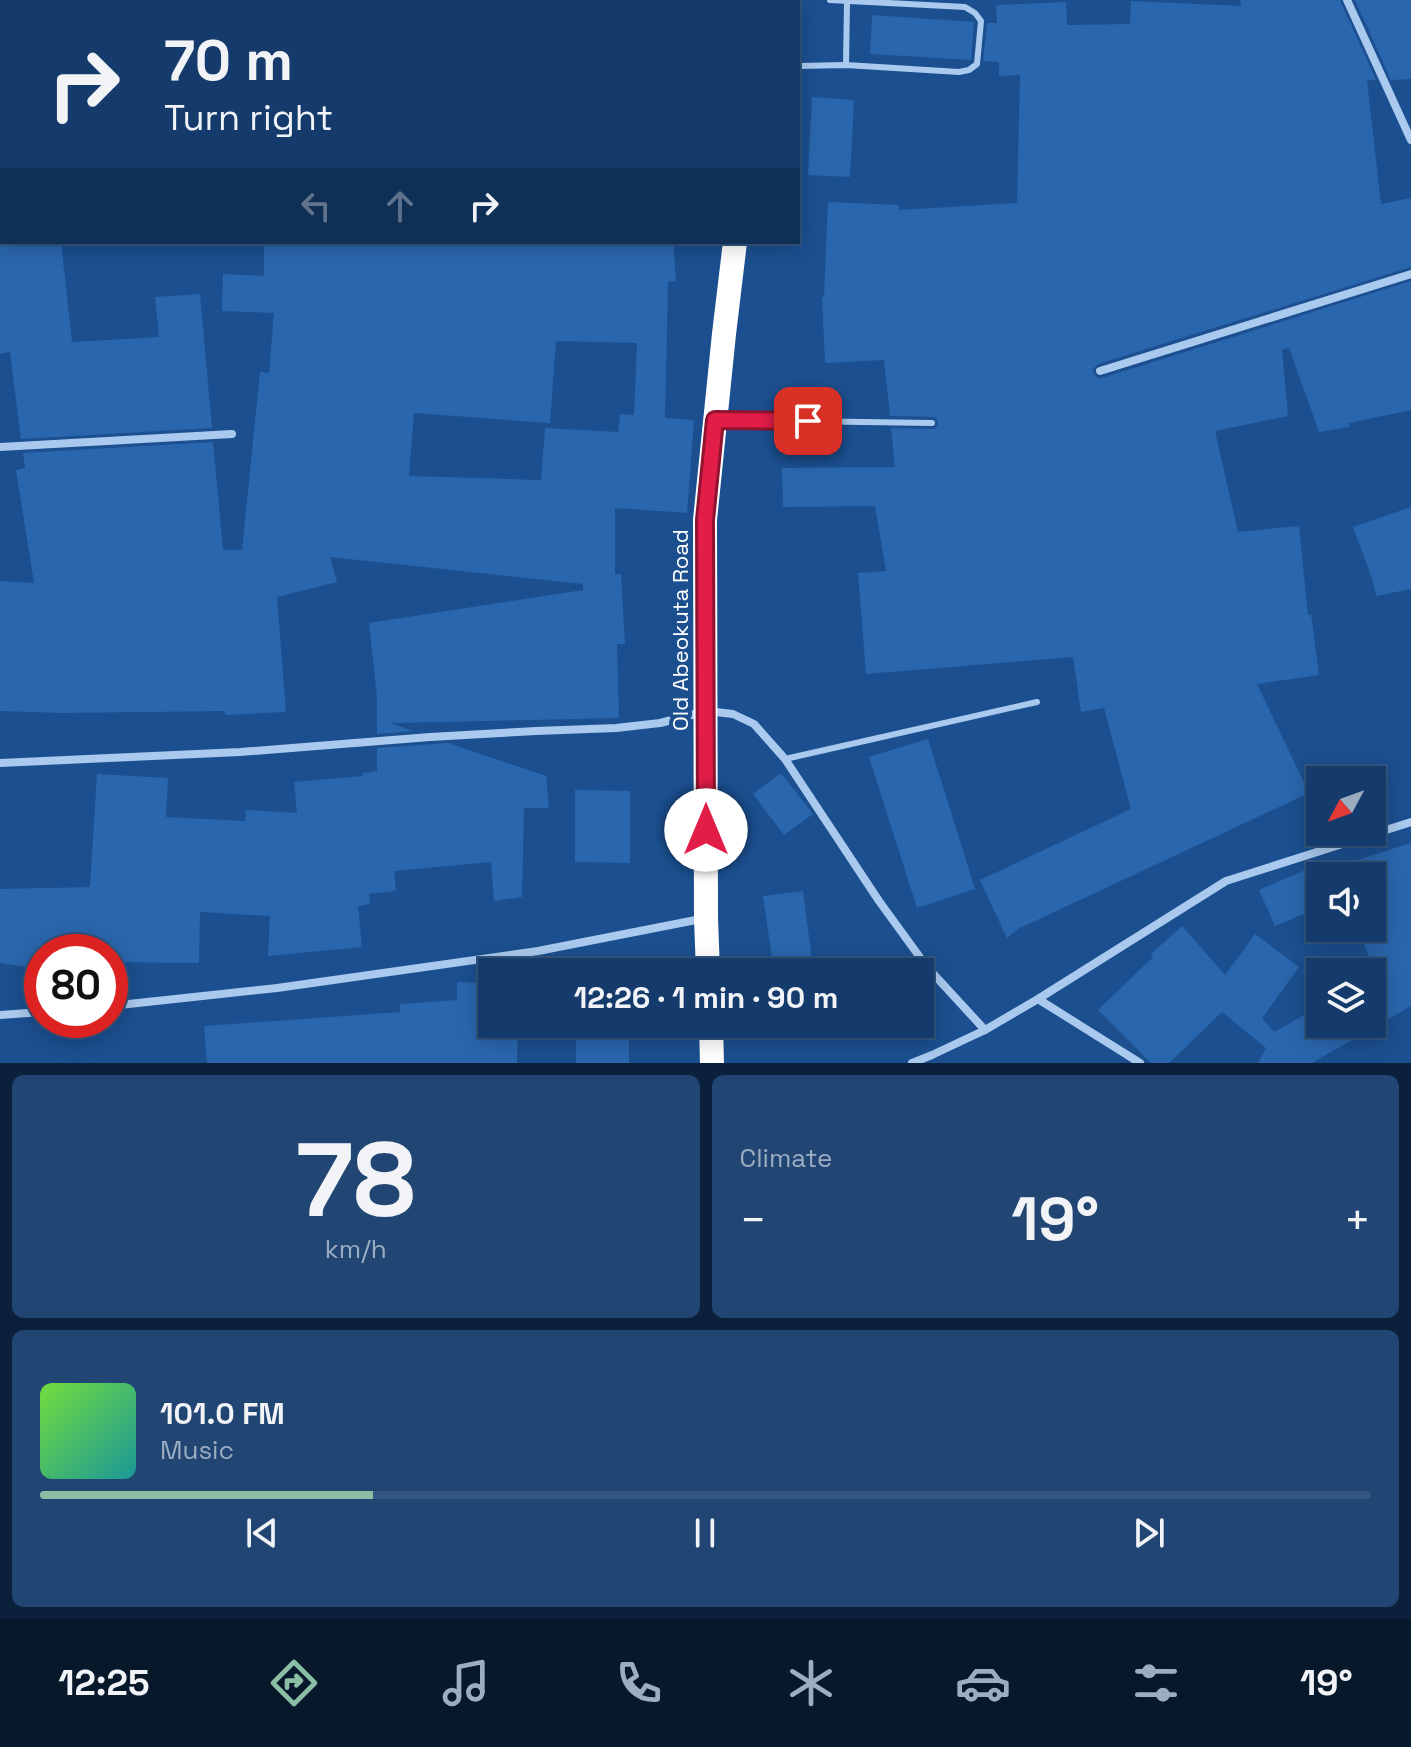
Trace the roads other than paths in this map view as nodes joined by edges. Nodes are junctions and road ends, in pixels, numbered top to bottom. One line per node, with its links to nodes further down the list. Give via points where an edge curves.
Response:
1 (830, 0): 3 (lane)
2 (1347, 0): 6 (street)
3 (847, 2): 4 (lane); 4 (lane, via 955,6 971,10 981,21 977,64 969,70)
4 (846, 65): 5 (lane)
5 (800, 66)
6 (1411, 140)
7 (735, 244): 10 (highway, Old Abeokuta Road)
8 (1411, 274): 9 (street)
9 (1100, 371)
10 (715, 420): 11 (lane); 15 (highway, Old Abeokuta Road, via 705,520)
11 (932, 423)
12 (232, 434): 13 (street)
13 (0, 447)
14 (1037, 702): 16 (lane)
15 (707, 711): 16 (street, via 733,714 754,724); 17 (street, via 616,728); 19 (highway, Old Abeokuta Road)
16 (785, 759): 25 (street, via 927,967)
17 (0, 763)
18 (1411, 822): 21 (street, via 1226,881)
19 (706, 918): 20 (highway, Old Abeokuta Road); 22 (street, via 538,951)
20 (707, 958)
21 (1038, 999): 25 (street); 29 (street)
22 (128, 1004)
23 (24, 1013): 24 (street)
24 (0, 1015)
25 (985, 1030): 28 (street)
26 (711, 1038): 27 (highway)
27 (712, 1063)
28 (912, 1063)
29 (1140, 1063)

